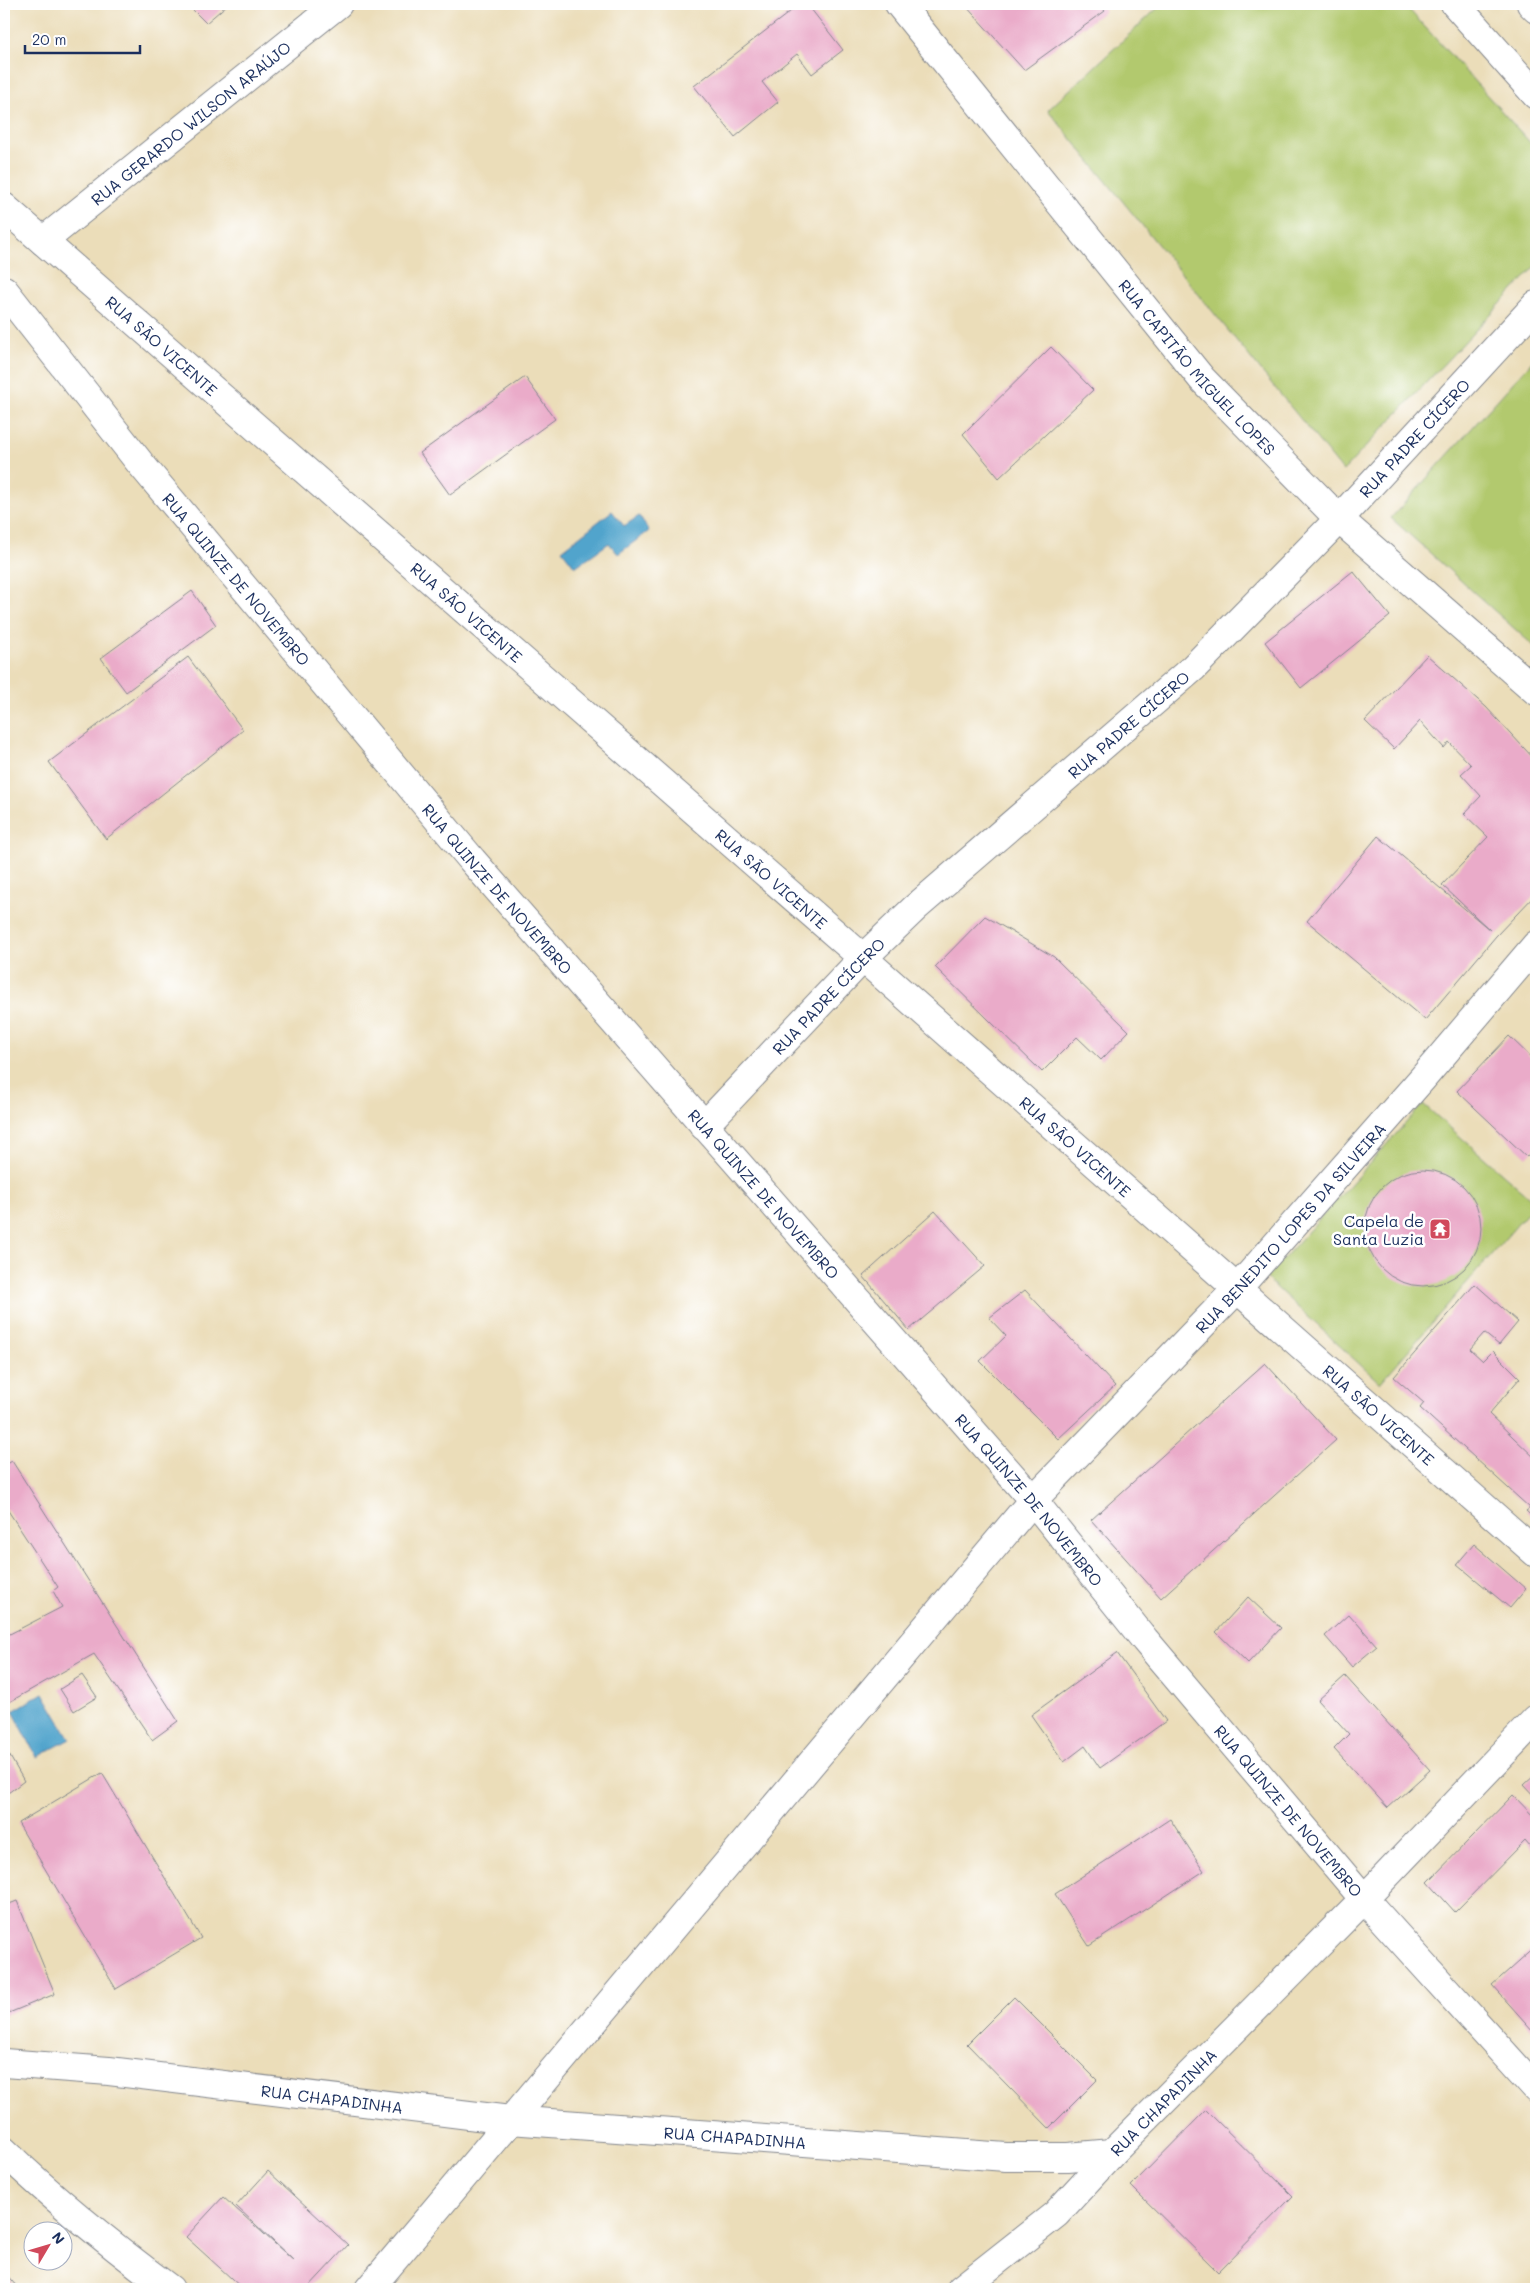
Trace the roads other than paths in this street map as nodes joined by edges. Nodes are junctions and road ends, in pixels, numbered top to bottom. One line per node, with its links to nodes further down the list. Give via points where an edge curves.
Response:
1 (338, 4): 8 (street, RUA GERARDO WILSON ARAÚJO)
2 (899, 4): 11 (street, RUA CAPITÃO MIGUEL LOPES, via 1202,379)
3 (1455, 4): 6 (street)
4 (1532, 4): 5 (street)
5 (1536, 9)
6 (1536, 95)
7 (4, 207): 8 (street, RUA SÃO VICENTE)
8 (42, 241): 14 (street, RUA SÃO VICENTE)
9 (4, 290): 15 (street, RUA QUINZE DE NOVEMBRO, via 140,463 472,860)
10 (1536, 305): 11 (street, RUA PADRE CÍCERO)
11 (1339, 519): 12 (street, RUA CAPITÃO MIGUEL LOPES); 14 (street, RUA PADRE CÍCERO, via 1193,668 915,908)
12 (1536, 691)
13 (1536, 944): 16 (street, RUA BENEDITO LOPES DA SILVEIRA)
14 (863, 958): 15 (street, RUA PADRE CÍCERO); 16 (street, RUA SÃO VICENTE)
15 (704, 1126): 17 (street, RUA QUINZE DE NOVEMBRO)
16 (1236, 1290): 17 (street, RUA BENEDITO LOPES DA SILVEIRA); 18 (street, RUA SÃO VICENTE)
17 (1032, 1500): 20 (street, RUA QUINZE DE NOVEMBRO, via 1145,1640); 23 (street, RUA BENEDITO LOPES DA SILVEIRA)
18 (1536, 1554)
19 (1536, 1719): 20 (street, RUA CHAPADINHA)
20 (1364, 1899): 22 (street, RUA QUINZE DE NOVEMBRO); 25 (street, RUA CHAPADINHA)
21 (4, 2063): 23 (street, RUA CHAPADINHA, via 109,2071)
22 (1536, 2089)
23 (510, 2120): 25 (street, RUA CHAPADINHA, via 1006,2157); 27 (street, RUA BENEDITO LOPES DA SILVEIRA)
24 (4, 2151): 26 (street, via 34,2180)
25 (1112, 2153): 28 (street, via 1056,2214)
26 (170, 2289)
27 (369, 2289)
28 (961, 2289)

